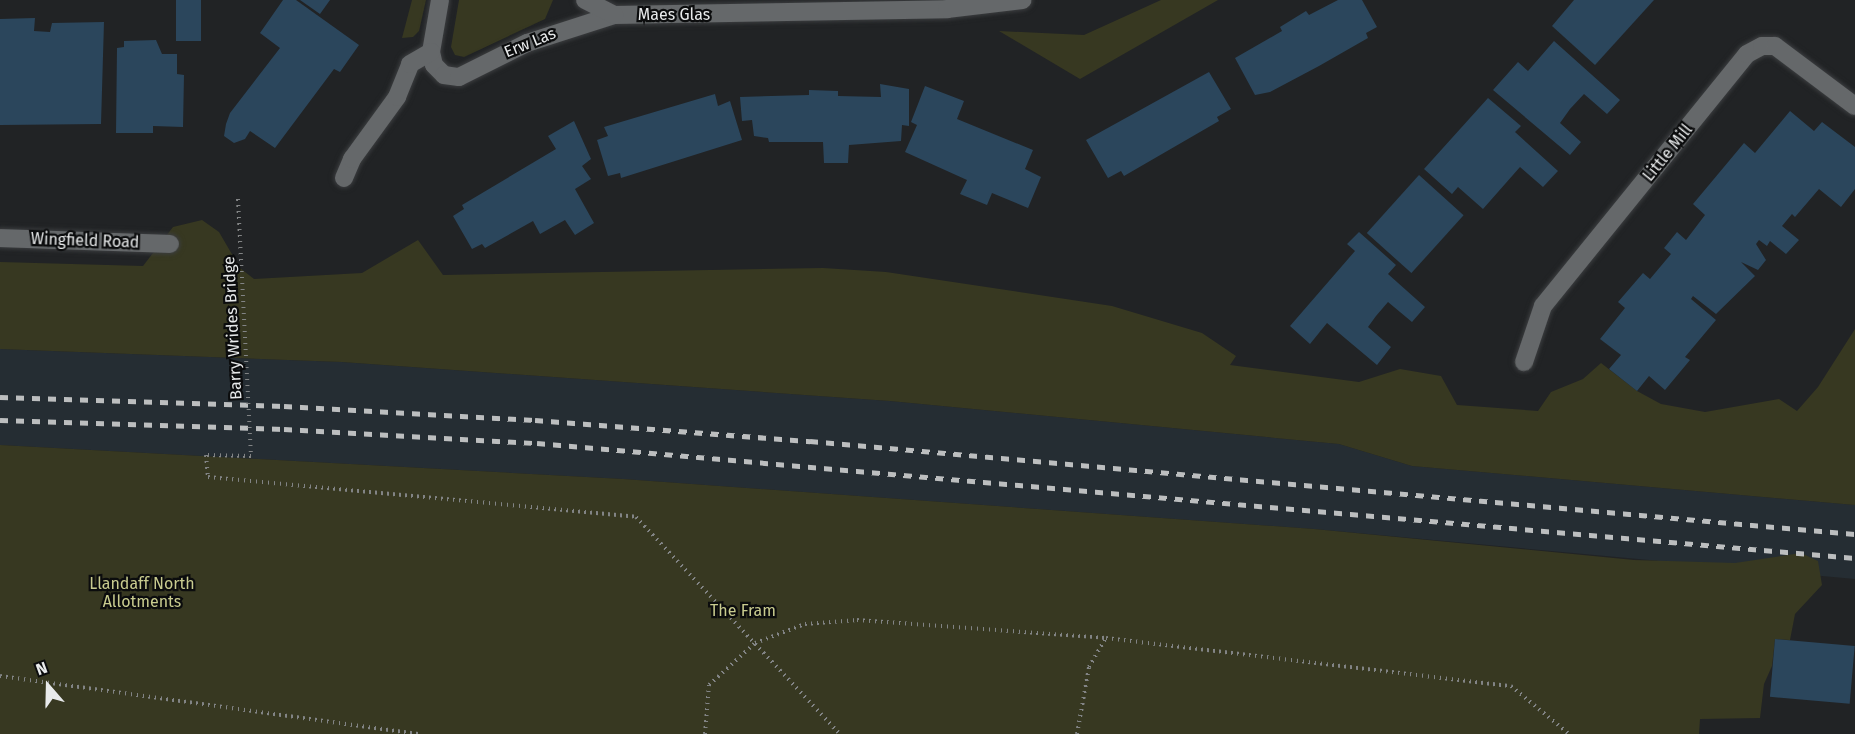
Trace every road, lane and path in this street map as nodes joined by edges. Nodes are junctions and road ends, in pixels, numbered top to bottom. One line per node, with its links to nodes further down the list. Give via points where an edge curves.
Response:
1 (440, 0): 5 (street)
2 (585, 0): 4 (street)
3 (1022, 0): 4 (street, Maes Glas, via 947,9)
4 (614, 15): 5 (street, Erw Las, via 527,43 459,77 444,75 434,65)
5 (431, 52): 7 (street, via 410,64 397,97 352,159)
6 (1855, 106): 11 (street, Little Mill, via 1775,46 1762,46 1748,54 1543,306)
7 (344, 178)
8 (238, 199): 13 (path, Barry Wrides Bridge, bridge, via 251,456 206,455 208,477 636,517)
9 (0, 238): 10 (street, Wingfield Road)
10 (170, 244)
11 (1524, 362)
12 (1106, 638): 13 (path, via 857,620 805,624); 18 (path, via 1089,667); 19 (path, via 1511,686)
13 (755, 643): 16 (path, via 709,685); 17 (path)
14 (0, 676): 15 (path)
15 (420, 734)
16 (705, 734)
17 (840, 734)
18 (1077, 734)
19 (1569, 734)

